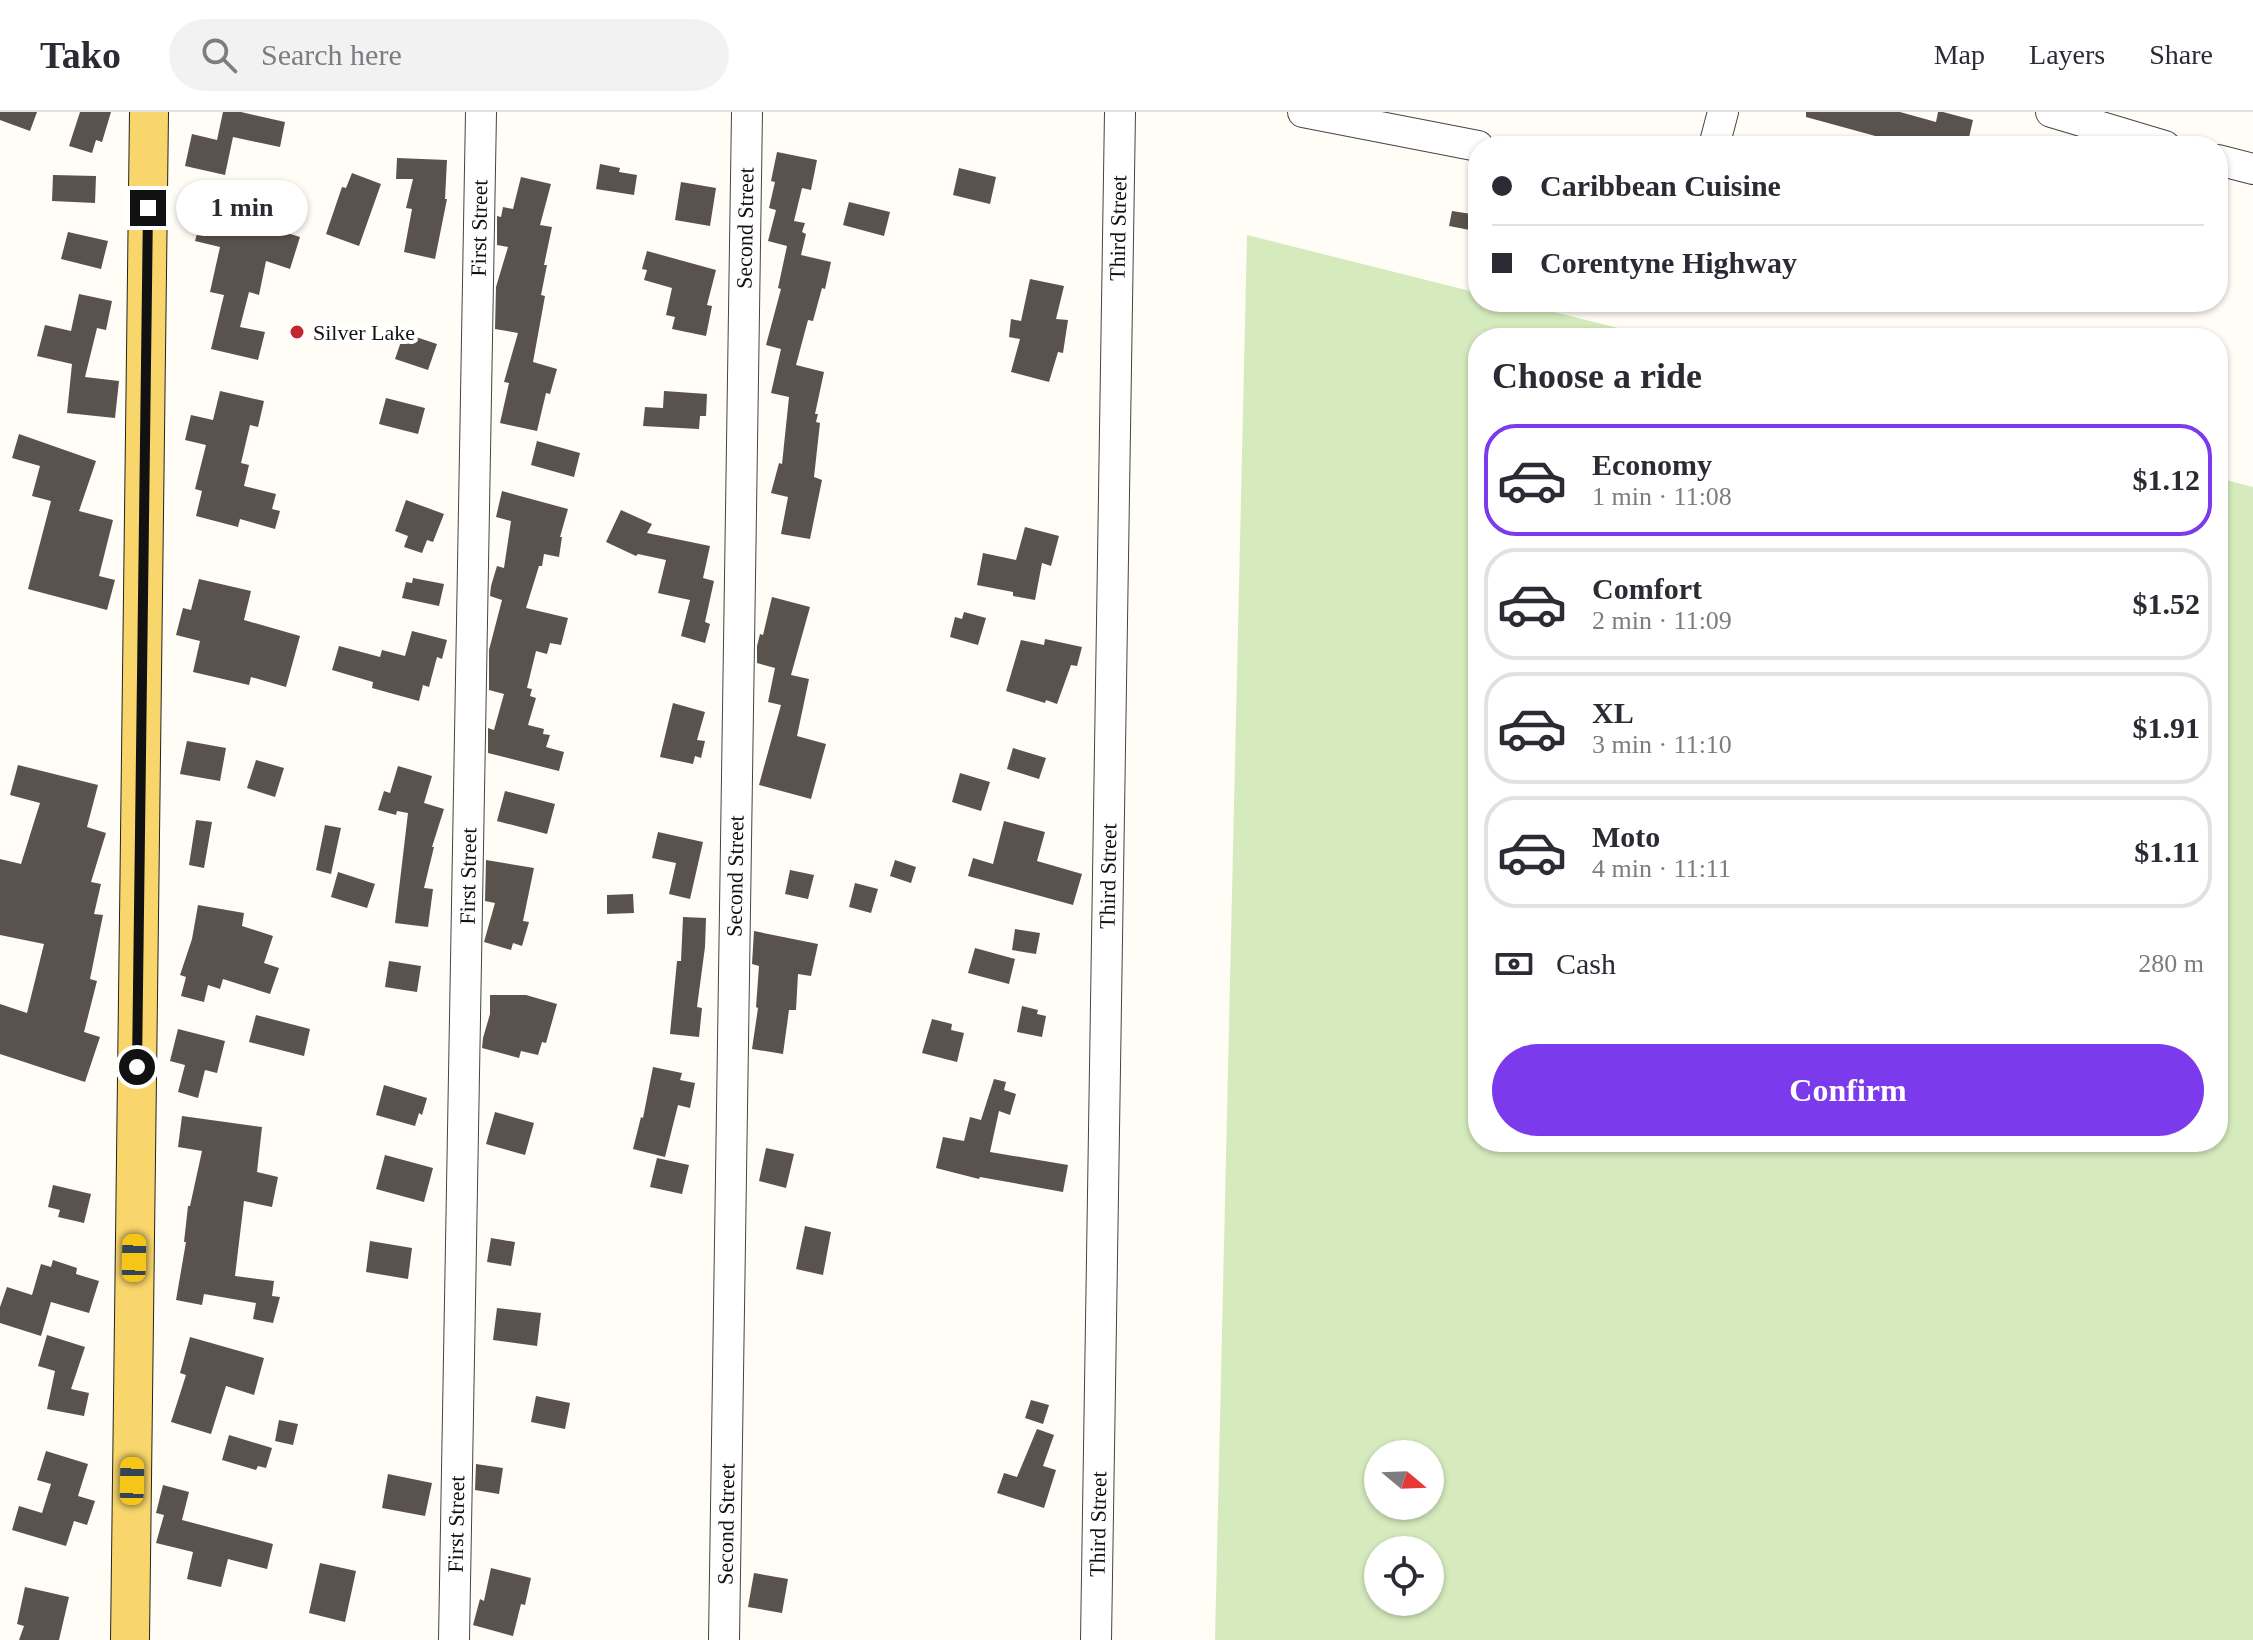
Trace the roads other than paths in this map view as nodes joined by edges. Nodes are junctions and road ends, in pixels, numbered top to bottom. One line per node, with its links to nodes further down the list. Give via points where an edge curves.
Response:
1 (149, 112): 14 (main road)
2 (481, 112): 15 (street, First Street)
3 (747, 112): 16 (street, Second Street)
4 (1120, 112): 17 (street, Third Street)
5 (1303, 112): 11 (street)
6 (1723, 112): 9 (street)
7 (2051, 112): 8 (street)
8 (2128, 124): 10 (street)
9 (1717, 136)
10 (2148, 136)
11 (1468, 144)
12 (2228, 163): 13 (street)
13 (2253, 169)
14 (130, 1640)
15 (454, 1640)
16 (724, 1640)
17 (1096, 1640)

